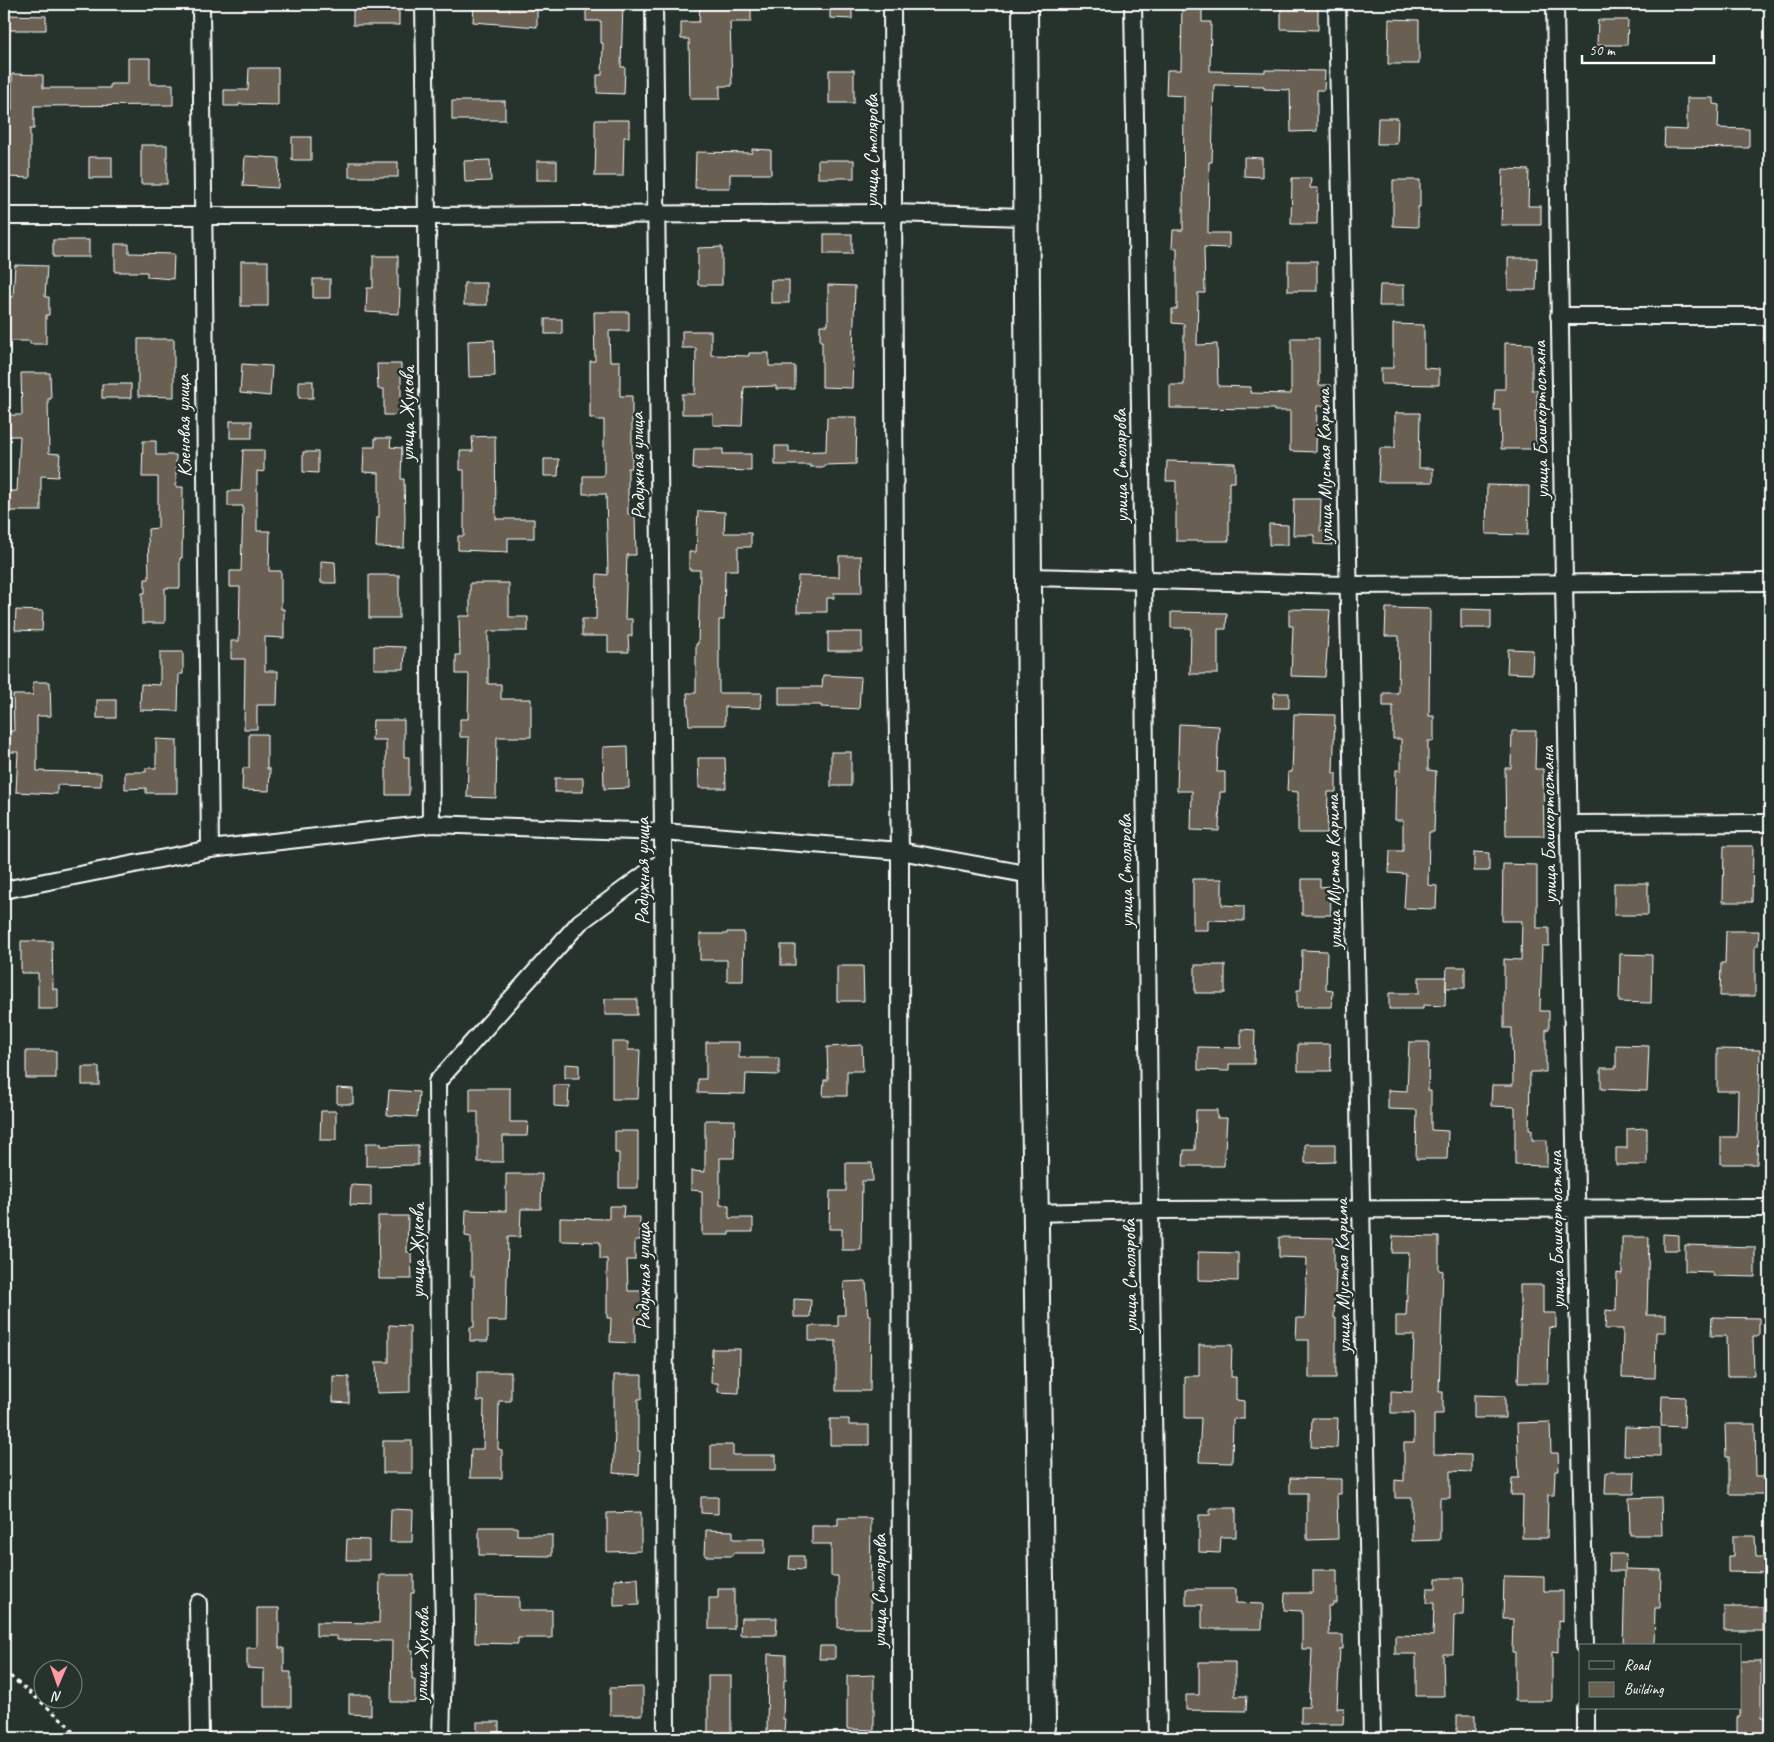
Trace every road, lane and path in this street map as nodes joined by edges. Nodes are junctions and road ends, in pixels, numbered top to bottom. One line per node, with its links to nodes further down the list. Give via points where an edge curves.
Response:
1 (201, 4): 12 (street, Кленовая улица)
2 (424, 4): 13 (street, улица Жукова)
3 (654, 4): 10 (street, Радужная улица)
4 (892, 4): 9 (street, улица Столярова)
5 (1025, 4): 14 (main road)
6 (1133, 4): 18 (street, улица Столярова)
7 (1337, 4): 21 (street, улица Мустая Карима)
8 (1555, 4): 15 (street, улица Башкортостана)
9 (893, 213): 10 (street); 14 (street); 27 (street, улица Столярова)
10 (656, 215): 13 (street); 25 (street, Радужная улица)
11 (4, 216): 12 (street)
12 (202, 216): 13 (street); 26 (street, Кленовая улица)
13 (427, 216): 22 (street, улица Жукова)
14 (1027, 217): 17 (main road)
15 (1560, 316): 16 (street); 20 (street, улица Башкортостана)
16 (1770, 316)
17 (1030, 577): 18 (street); 29 (main road)
18 (1143, 580): 21 (street); 33 (street, улица Столярова)
19 (1770, 582): 20 (street)
20 (1564, 583): 21 (street); 23 (street, улица Башкортостана)
21 (1347, 585): 34 (street, улица Мустая Карима)
22 (431, 824): 25 (street); 26 (street)
23 (1569, 824): 24 (street); 32 (street, улица Башкортостана)
24 (1770, 824)
25 (663, 832): 27 (street); 28 (street, Радужная улица)
26 (210, 848): 30 (street)
27 (900, 851): 29 (street); 44 (street, улица Столярова)
28 (663, 860): 42 (street, улица Жукова, via 580,922 437,1082 444,1625); 43 (street, Радужная улица)
29 (1031, 875): 35 (main road)
30 (4, 890)
31 (1770, 1208): 32 (street)
32 (1577, 1209): 34 (street); 37 (street, улица Башкортостана)
33 (1150, 1210): 34 (street); 35 (street); 46 (street, улица Столярова)
34 (1362, 1210): 47 (street, улица Мустая Карима)
35 (1035, 1212): 45 (main road, via 1043,1720)
36 (198, 1603): 41 (street)
37 (1585, 1644)
38 (4, 1671): 40 (path, via 65,1722)
39 (1586, 1710): 48 (street)
40 (78, 1738)
41 (200, 1738)
42 (441, 1738)
43 (666, 1738)
44 (901, 1738)
45 (1040, 1738)
46 (1158, 1738)
47 (1372, 1738)
48 (1586, 1738)

